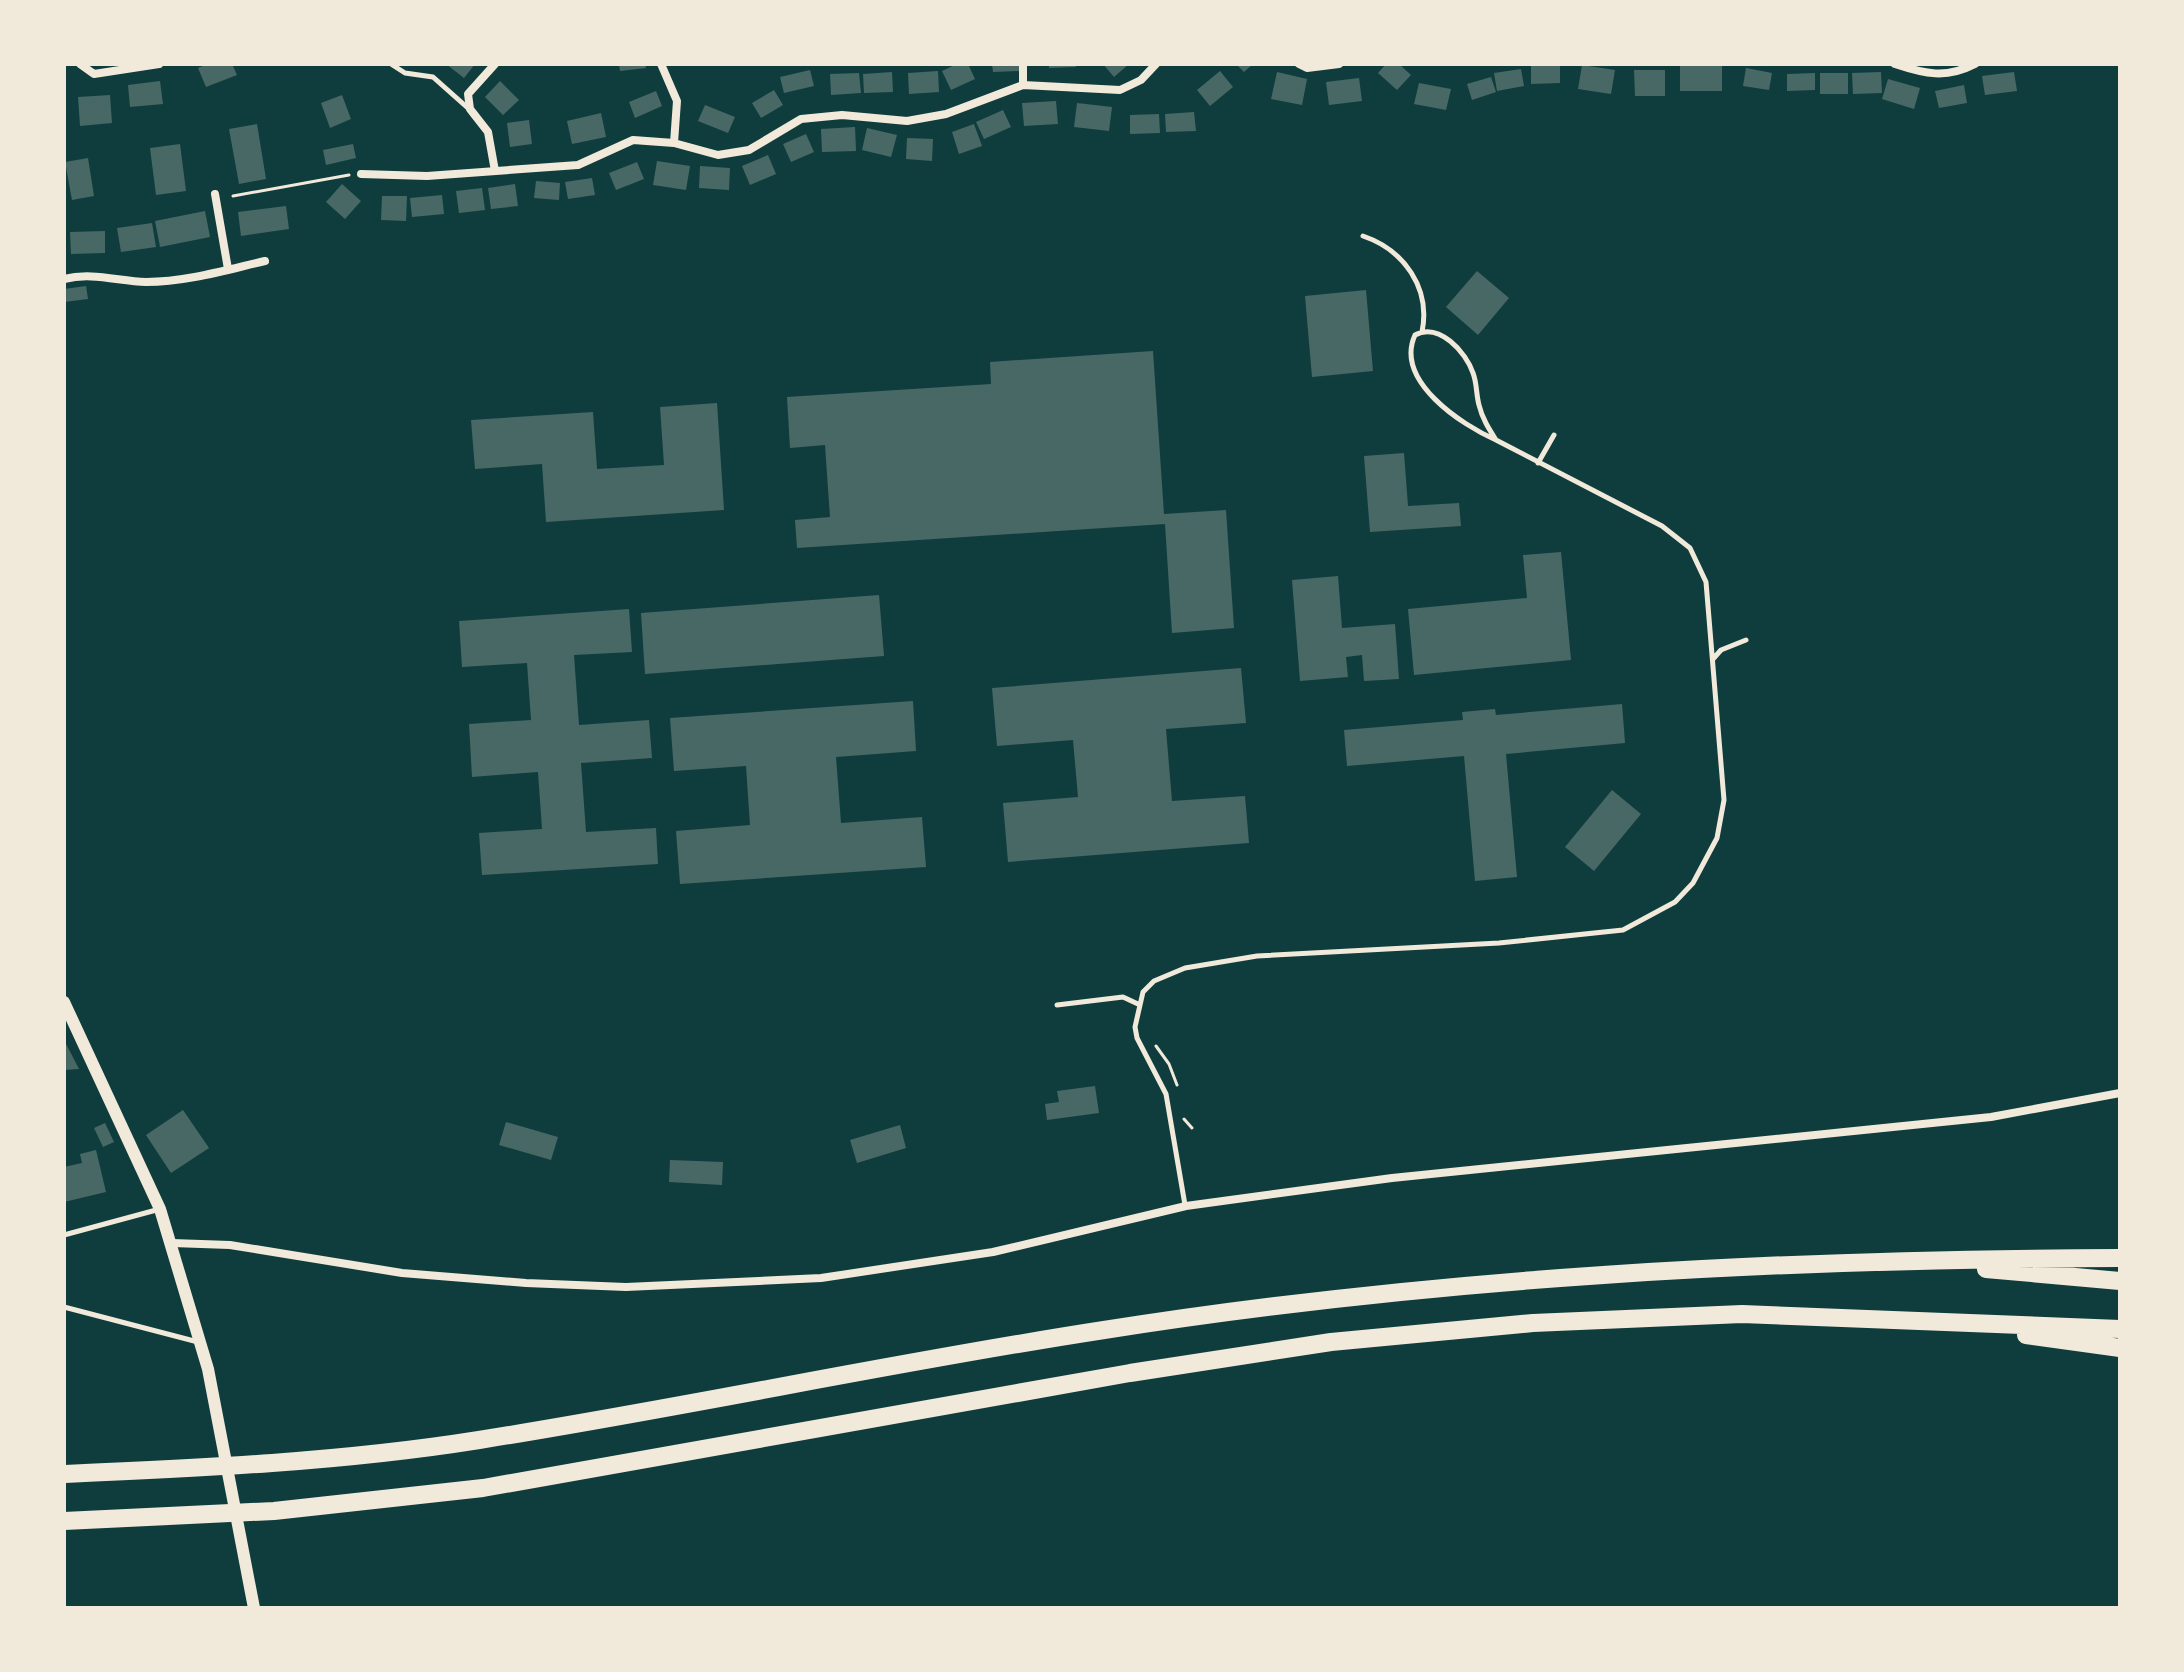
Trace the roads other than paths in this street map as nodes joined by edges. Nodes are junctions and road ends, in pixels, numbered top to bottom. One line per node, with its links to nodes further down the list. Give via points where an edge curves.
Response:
1 (80, 64): 2 (street, via 94,74)
2 (159, 64)
3 (391, 64): 13 (lane, via 405,73 433,77)
4 (495, 64): 13 (street, via 468,94)
5 (661, 64): 14 (street, via 677,101)
6 (1023, 64): 12 (street)
7 (1156, 64): 12 (street, via 1141,80 1120,90)
8 (1299, 64): 9 (street)
9 (1339, 64)
10 (1895, 64): 11 (street, via 1948,75)
11 (1975, 64)
12 (1023, 85): 14 (street, via 946,114 907,121 842,115 801,119 749,150 718,155)
13 (470, 109): 15 (street, via 488,132)
14 (674, 143): 15 (street, via 633,140 578,165)
15 (495, 171): 16 (street)
16 (361, 174)
17 (215, 194): 20 (street)
18 (1363, 236): 22 (lane, via 1395,252 1414,277 1424,307)
19 (265, 261): 20 (street)
20 (228, 269): 21 (street, via 157,281)
21 (64, 279)
22 (1422, 332): 24 (lane, via 1443,337 1464,356); 24 (lane, via 1415,335 1411,352 1428,390 1461,423)
23 (1554, 435): 25 (lane)
24 (1496, 440): 25 (lane)
25 (1538, 463): 27 (lane, via 1662,526 1690,548 1706,582)
26 (1746, 640): 27 (lane)
27 (1713, 659): 29 (lane, via 1722,818 1708,861 1675,902 1623,930 1588,936 1257,956 1185,968 1154,981)
28 (64, 1002): 33 (street)
29 (1138, 1004): 30 (lane, via 1123,997); 32 (lane, via 1137,1038 1166,1094)
30 (1057, 1005)
31 (2120, 1093): 32 (street, via 1991,1117 1392,1178)
32 (1186, 1206): 35 (street, via 993,1252 821,1278 744,1283 526,1283 402,1273 230,1245)
33 (160, 1209): 34 (lane); 35 (street)
34 (64, 1235)
35 (172, 1243): 42 (street)
36 (2120, 1258): 37 (highway)
37 (1795, 1265): 38 (highway, via 1980,1269); 44 (highway, via 1547,1277 1313,1301 1103,1330 475,1441 261,1465)
38 (2120, 1281)
39 (64, 1307): 42 (lane)
40 (1908, 1318): 41 (highway); 43 (highway); 45 (highway, via 1742,1314 1533,1323 1331,1342 483,1488 274,1511)
41 (2120, 1329)
42 (202, 1343): 46 (street)
43 (2120, 1348)
44 (64, 1474)
45 (64, 1521)
46 (254, 1608)

